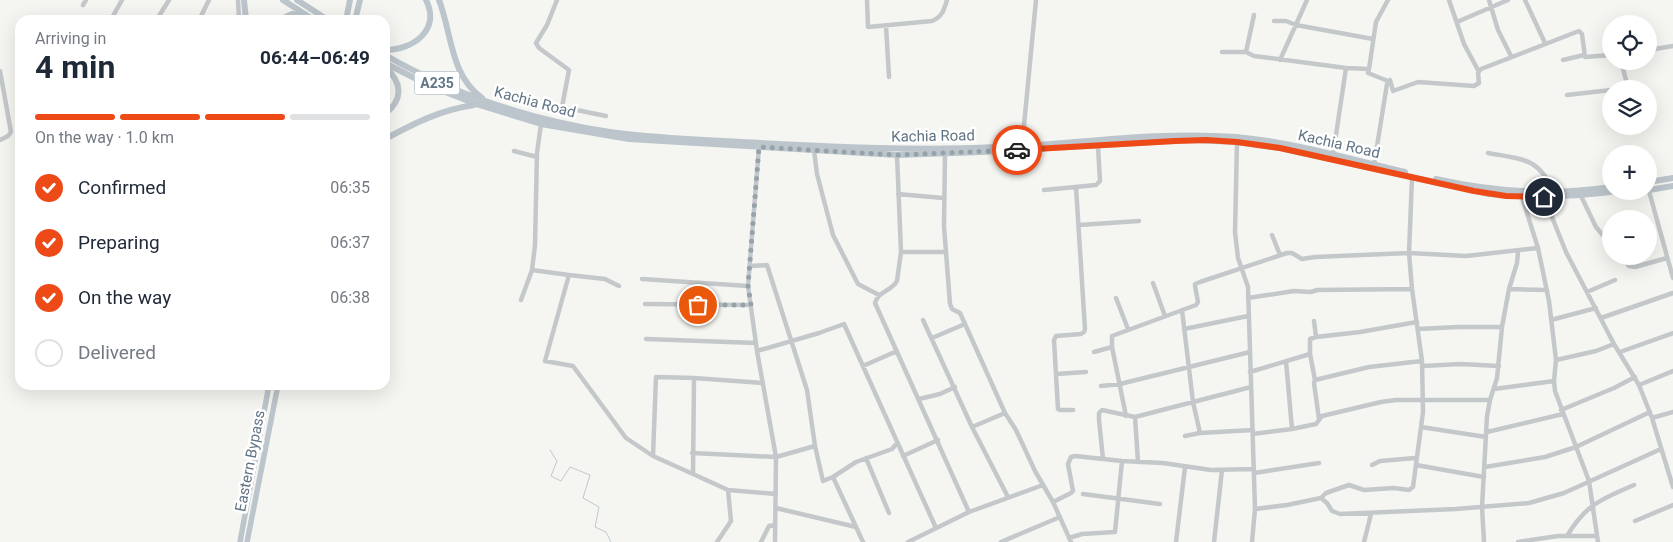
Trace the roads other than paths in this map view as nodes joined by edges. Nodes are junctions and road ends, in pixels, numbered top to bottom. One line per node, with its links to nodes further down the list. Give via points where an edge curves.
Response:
1 (122, 0): 25 (street)
2 (169, 0): 26 (street)
3 (209, 0): 27 (street)
4 (238, 0): 28 (street)
5 (244, 0): 29 (highway)
6 (283, 0): 30 (highway)
7 (297, 0): 24 (highway)
8 (302, 0): 24 (highway)
9 (350, 0): 32 (highway)
10 (426, 0): 42 (highway, via 430,14 423,35 406,47)
11 (440, 0): 63 (highway, via 462,76 477,94)
12 (557, 0): 65 (street, via 536,43 569,70 562,108)
13 (868, 0): 38 (street, via 868,27)
14 (947, 0): 38 (street, via 944,12 932,21)
15 (1036, 0): 71 (street)
16 (1307, 0): 37 (street)
17 (1388, 0): 39 (street, via 1376,22)
18 (1450, 0): 36 (street)
19 (1489, 0): 23 (street)
20 (1508, 0): 23 (street)
21 (1525, 0): 40 (street)
22 (360, 1): 33 (highway)
23 (1490, 7): 36 (street); 47 (street)
24 (309, 8): 31 (highway)
25 (114, 15)
26 (160, 15)
27 (202, 15)
28 (239, 15)
29 (246, 15)
30 (306, 15)
31 (320, 15)
32 (347, 15)
33 (356, 15)
34 (1254, 15): 45 (street)
35 (1274, 21): 37 (street)
36 (1457, 22): 55 (street)
37 (1296, 25): 39 (street); 50 (street)
38 (886, 26): 58 (street)
39 (1373, 39): 54 (street)
40 (1545, 43): 46 (street, via 1580,31); 47 (street)
41 (1673, 46): 43 (street)
42 (390, 49)
43 (1657, 49)
44 (1222, 52): 45 (street)
45 (1246, 52): 50 (street)
46 (1584, 55): 48 (street, via 1588,58); 51 (street)
47 (1511, 56): 55 (street)
48 (1602, 56)
49 (390, 58): 63 (highway, Kachia Road / A235, via 422,76)
50 (1280, 60): 53 (street)
51 (1563, 60)
52 (390, 67): 62 (highway, Kachia Road / A235)
53 (1346, 68): 54 (street); 79 (street)
54 (1369, 69): 59 (street, via 1368,73)
55 (1478, 70): 59 (street, via 1480,80 1474,86 1418,82 1393,91)
56 (0, 71): 68 (street, via 11,132)
57 (390, 71): 64 (highway, via 398,88 397,100)
58 (889, 77)
59 (1388, 81): 82 (street)
60 (1602, 91): 61 (street)
61 (1567, 95)
62 (476, 104): 63 (highway, Kachia Road / A235); 67 (highway, via 434,114)
63 (493, 106): 66 (highway, Kachia Road / A235); 70 (highway, Kachia Road / A235, via 553,122 610,132)
64 (390, 110)
65 (606, 116)
66 (541, 124): 70 (highway, Kachia Road / A235, via 629,139); 80 (street)
67 (390, 136)
68 (0, 140)
69 (1237, 142): 72 (highway, Kachia Road / A235, via 1206,140); 81 (highway, Kachia Road / A235); 116 (street, via 1235,239)
70 (733, 143): 71 (highway, Kachia Road / A235, via 897,150); 73 (highway, Kachia Road / A235)
71 (1022, 146): 79 (highway, Kachia Road / A235, via 1202,136 1264,141)
72 (1098, 146): 77 (highway, Kachia Road / A235); 87 (street, via 1100,181 1096,185)
73 (759, 147): 74 (highway, Kachia Road / A235); 115 (street)
74 (814, 150): 78 (highway, Kachia Road / A235); 130 (street, via 830,228 858,284)
75 (514, 151): 80 (street)
76 (1488, 153): 91 (street, via 1527,160 1536,165 1548,178)
77 (945, 154): 78 (highway, Kachia Road / A235); 97 (street)
78 (896, 155): 93 (street)
79 (1333, 155): 81 (highway, Kachia Road / A235)
80 (537, 157): 102 (street)
81 (1348, 161): 82 (highway, Kachia Road / A235); 83 (highway, Kachia Road / A235)
82 (1374, 165): 91 (highway, Kachia Road / A235, via 1482,187)
83 (1412, 178): 95 (highway, Kachia Road / A235); 109 (street)
84 (1673, 178): 85 (highway)
85 (1657, 181)
86 (1673, 186): 89 (highway)
87 (1076, 187): 90 (street); 100 (street)
88 (1602, 188): 91 (highway, Kachia Road / A235)
89 (1657, 189)
90 (1044, 190)
91 (1552, 192)
92 (1602, 193): 94 (highway, Kachia Road / A235)
93 (898, 194): 97 (street); 106 (street)
94 (1581, 196): 96 (highway, Kachia Road / A235); 103 (street)
95 (1522, 197): 96 (highway, Kachia Road / A235); 105 (street)
96 (1544, 197): 128 (street, via 1566,252)
97 (943, 198): 107 (street)
98 (1651, 200): 111 (street)
99 (1139, 221): 100 (street)
100 (1079, 225): 173 (street, via 1085,328 1081,334 1054,338)
101 (530, 228): 102 (street)
102 (536, 228): 117 (street)
103 (1602, 234)
104 (1272, 235): 110 (street)
105 (1538, 248): 108 (street); 127 (street)
106 (900, 252): 107 (street); 130 (street, via 896,283)
107 (946, 252): 145 (street, via 950,307 960,313)
108 (1518, 252): 109 (street, via 1458,257); 125 (street)
109 (1409, 253): 110 (street, via 1306,259 1292,253); 126 (street)
110 (1280, 255): 116 (street)
111 (1667, 258): 112 (street); 119 (street)
112 (1657, 261)
113 (1628, 265): 114 (street)
114 (1642, 265)
115 (750, 266): 124 (street); 154 (street, via 767,266)
116 (1242, 268): 132 (street); 137 (street, via 1195,284 1198,302)
117 (532, 270): 118 (street); 133 (street)
118 (569, 276): 123 (street, via 605,279); 216 (street, via 545,361 573,366 626,438)
119 (1673, 278)
120 (642, 279): 124 (street)
121 (1615, 280): 128 (street)
122 (1153, 283): 138 (street)
123 (619, 286)
124 (748, 286): 135 (street)
125 (1509, 288): 127 (street); 146 (street)
126 (1412, 289): 132 (street, via 1294,291); 144 (street)
127 (1547, 290): 142 (street)
128 (1587, 292): 136 (street)
129 (1673, 293): 140 (street)
130 (878, 295): 158 (street, via 875,303)
131 (1116, 298): 147 (street)
132 (1248, 298): 139 (street)
133 (521, 300)
134 (645, 304): 135 (street)
135 (751, 305): 155 (street)
136 (1596, 308): 140 (street); 142 (street)
137 (1182, 310): 138 (street); 148 (street)
138 (1165, 316): 147 (street)
139 (1248, 316): 148 (street); 161 (street)
140 (1601, 318): 156 (street)
141 (923, 320): 152 (street)
142 (1551, 320): 164 (street)
143 (1314, 322): 151 (street)
144 (1417, 322): 149 (street); 151 (street)
145 (965, 324): 152 (street); 195 (street)
146 (1502, 328): 149 (street); 168 (street)
147 (1128, 329): 157 (street, via 1112,336)
148 (1184, 329): 169 (street)
149 (1418, 330): 166 (street)
150 (1673, 333): 162 (street)
151 (1316, 337): 163 (street, via 1309,341)
152 (932, 338): 182 (street)
153 (646, 339): 155 (street)
154 (792, 342): 159 (street); 167 (street, via 844,324); 210 (street, via 807,390)
155 (756, 343): 159 (street)
156 (1614, 344): 162 (street); 164 (street)
157 (1112, 347): 160 (street); 179 (street)
158 (897, 351): 167 (street); 187 (street)
159 (757, 352): 178 (street)
160 (1094, 352)
161 (1250, 352): 169 (street); 172 (street)
162 (1620, 352): 174 (street)
163 (1310, 354): 165 (street); 176 (street)
164 (1556, 360): 177 (street)
165 (1286, 361): 172 (street); 202 (street)
166 (1422, 364): 168 (street); 176 (street, via 1369,367); 188 (street)
167 (863, 366): 209 (street)
168 (1499, 366): 184 (street)
169 (1188, 367): 179 (street); 190 (street)
170 (1673, 371): 180 (street)
171 (1086, 372): 173 (street)
172 (1250, 372): 183 (street)
173 (1056, 374): 191 (street, via 1058,409)
174 (1635, 377): 180 (street); 192 (street)
175 (694, 378): 178 (street); 214 (street); 216 (street, via 656,377)
176 (1315, 380): 199 (street)
177 (1554, 381): 184 (street); 192 (street)
178 (764, 382): 217 (street)
179 (1120, 384): 181 (street); 196 (street)
180 (1639, 385): 193 (street)
181 (1101, 386)
182 (955, 387): 187 (street); 200 (street)
183 (1251, 387): 190 (street); 203 (street)
184 (1494, 389): 189 (street)
185 (269, 390): 261 (main road, Eastern Bypass)
186 (277, 390): 262 (main road, Eastern Bypass)
187 (919, 400): 208 (street)
188 (1423, 400): 189 (street); 199 (street, via 1381,402); 201 (street)
189 (1490, 400): 204 (street)
190 (1193, 402): 197 (street); 205 (street)
191 (1073, 410)
192 (1562, 412): 204 (street); 211 (street)
193 (1650, 412): 198 (street); 211 (street)
194 (1673, 412): 198 (street)
195 (1006, 413): 200 (street); 234 (street)
196 (1126, 416): 197 (street); 219 (street, via 1100,411)
197 (1135, 417): 222 (street)
198 (1652, 418): 213 (street)
199 (1319, 419): 202 (street, via 1316,424)
200 (972, 427): 240 (street)
201 (1421, 427): 207 (street); 220 (street)
202 (1292, 429): 203 (street)
203 (1253, 432): 205 (street); 229 (street)
204 (1487, 432): 207 (street)
205 (1200, 433): 206 (street)
206 (1185, 436)
207 (1486, 437): 227 (street)
208 (938, 440): 215 (street); 250 (street)
209 (897, 443): 212 (street); 215 (street)
210 (815, 446): 217 (street); 231 (street, via 823,480)
211 (1576, 447): 227 (street, via 1545,457); 233 (street)
212 (892, 449): 215 (street); 218 (street)
213 (1661, 449): 233 (street); 236 (street)
214 (692, 453): 217 (street); 230 (street)
215 (903, 454): 257 (street)
216 (653, 456): 230 (street)
217 (776, 457): 238 (street)
218 (866, 458): 231 (street); 251 (street)
219 (1103, 458): 221 (street); 243 (street, via 1071,458 1068,464 1073,491)
220 (1416, 458): 224 (street, via 1380,461); 225 (street)
221 (1122, 461): 222 (street); 241 (street)
222 (1138, 462): 226 (street)
223 (1319, 463): 229 (street)
224 (1372, 465)
225 (1416, 465): 232 (street); 242 (street, via 1412,489 1364,490 1349,485)
226 (1186, 467): 228 (street); 269 (street)
227 (1485, 467): 232 (street)
228 (1222, 470): 229 (street); 270 (street)
229 (1254, 471): 249 (street)
230 (693, 474): 237 (street)
231 (833, 477): 256 (street)
232 (1484, 477): 247 (street)
233 (1589, 481): 245 (street); 247 (street, via 1547,499)
234 (1043, 485): 240 (street); 243 (street)
235 (1634, 485): 245 (street)
236 (1673, 488)
237 (728, 490): 238 (street); 263 (street, via 731,520)
238 (776, 494): 248 (street)
239 (1083, 494): 241 (street)
240 (1008, 497): 250 (street)
241 (1118, 498): 244 (street); 260 (street, via 1115,532 1082,534)
242 (1321, 498): 249 (street); 252 (street, via 1336,513)
243 (1053, 502): 253 (street)
244 (1160, 504)
245 (1593, 504): 258 (street, via 1581,514); 259 (street)
246 (1673, 505): 254 (street)
247 (1482, 507): 252 (street); 273 (street)
248 (776, 508): 255 (street); 256 (street)
249 (1255, 508): 271 (street)
250 (969, 512): 257 (street)
251 (889, 513)
252 (1371, 514): 272 (street)
253 (1060, 517): 260 (street); 268 (street)
254 (1634, 521)
255 (775, 525): 264 (street, via 769,526); 265 (street)
256 (856, 527): 266 (street)
257 (936, 528): 267 (street)
258 (1567, 536): 259 (street); 274 (street)
259 (1597, 536): 275 (street)
260 (1070, 540)
261 (240, 542)
262 (247, 542)
263 (717, 542)
264 (761, 542)
265 (775, 542)
266 (863, 542)
267 (908, 542)
268 (1001, 542)
269 (1176, 542)
270 (1214, 542)
271 (1252, 542)
272 (1364, 542)
273 (1484, 542)
274 (1518, 542)
275 (1598, 542)

